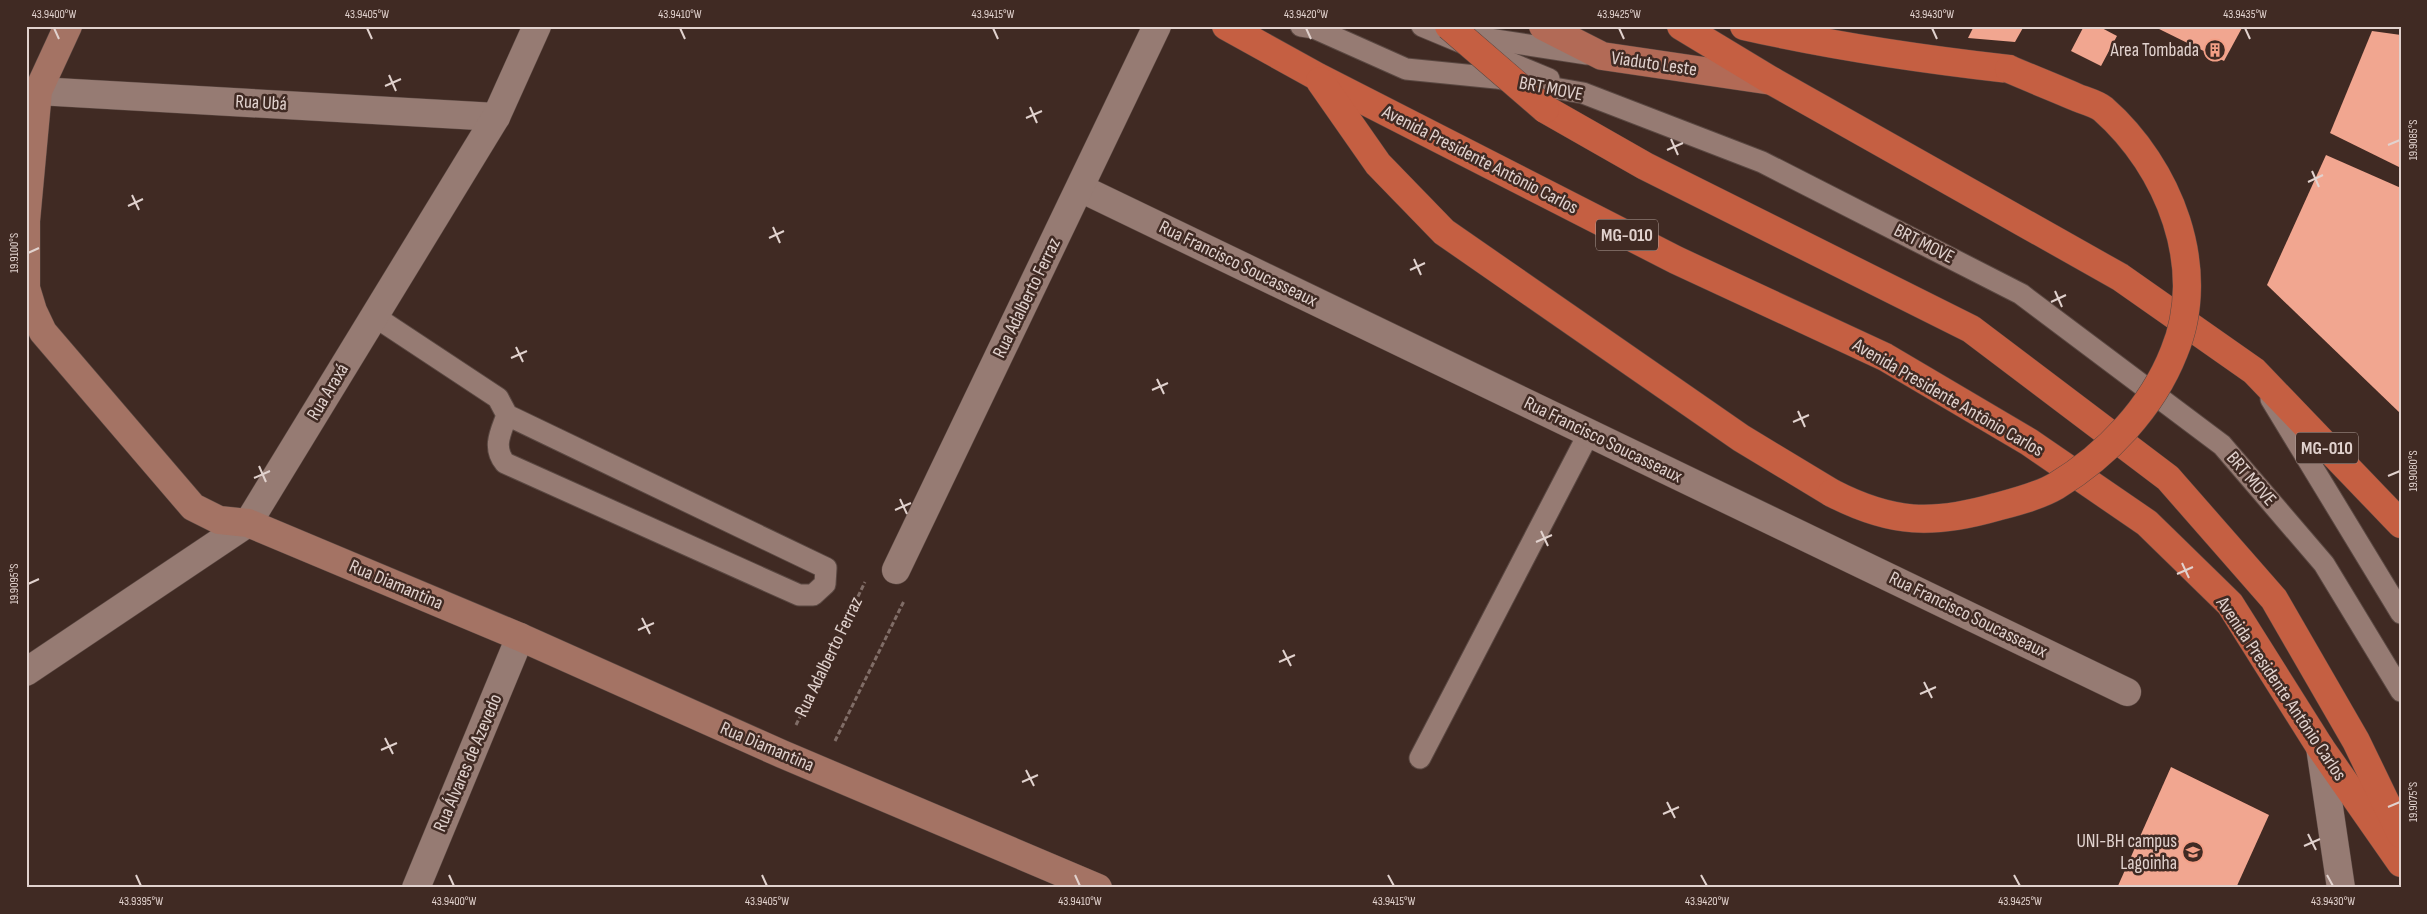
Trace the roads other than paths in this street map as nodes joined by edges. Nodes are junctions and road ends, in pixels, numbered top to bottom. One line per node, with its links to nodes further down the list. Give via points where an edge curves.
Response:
1 (68, 26): 14 (street, Rua Diamantina)
2 (537, 26): 15 (street, Rua Araxá)
3 (1157, 26): 16 (street, Rua Adalberto Ferraz)
4 (1226, 26): 11 (highway, Avenida Presidente Antônio Carlos / MG-010)
5 (1301, 26): 13 (lane, BRT MOVE, via 1314,28 1406,69 1496,78)
6 (1543, 26): 10 (main road, Viaduto Leste)
7 (1681, 26): 12 (highway, MG-010)
8 (1744, 26): 11 (highway, bridge, via 1814,42 1906,57 2009,69 2102,108 2131,139 2156,173 2178,223 2187,277 2184,315 2175,352 2143,409 2103,451 2055,486 1962,517 1925,519 1890,516 1860,507 1741,438 1444,232 1378,164)
9 (1436, 28): 10 (lane); 13 (lane); 31 (highway, bridge, via 1553,114 1645,166 1971,329 2168,478 2274,599 2356,741)
10 (1602, 56): 12 (main road, Viaduto Leste)
11 (1318, 77): 29 (highway, Avenida Presidente Antônio Carlos / MG-010, via 1676,260 1884,357 2029,442 2147,523 2230,604)
12 (1772, 81): 18 (highway, MG-010, via 2120,277)
13 (1583, 93): 27 (lane, BRT MOVE, via 1762,162 2021,294 2222,445 2324,564)
14 (32, 94): 15 (street, Rua Ubá); 21 (street, Rua Diamantina, via 26,288 43,332 193,506 220,520)
15 (496, 116): 17 (street, Rua Araxá)
16 (1080, 188): 20 (street, Rua Francisco Soucasseaux); 23 (street, Rua Adalberto Ferraz)
17 (374, 316): 19 (lane, via 498,398); 21 (street, Rua Araxá)
18 (2254, 371): 22 (highway, MG-010); 24 (lane)
19 (507, 415): 19 (lane, via 497,451 505,463 799,595 813,595 825,584 826,568)
20 (1589, 433): 28 (street, Rua Francisco Soucasseaux); 30 (lane)
21 (248, 523): 25 (street, Rua Diamantina); 26 (street, Rua Araxá)
22 (2401, 524)
23 (896, 570)
24 (2401, 613)
25 (520, 637): 33 (street, Rua Álvares de Azevedo); 34 (street, Rua Diamantina, via 782,754)
26 (26, 672)
27 (2401, 691)
28 (2127, 692)
29 (2320, 747): 32 (highway, Avenida Presidente Antônio Carlos / MG-010); 35 (street)
30 (1420, 758)
31 (2401, 834)
32 (2401, 863)
33 (416, 888)
34 (1098, 888)
35 (2341, 888)

